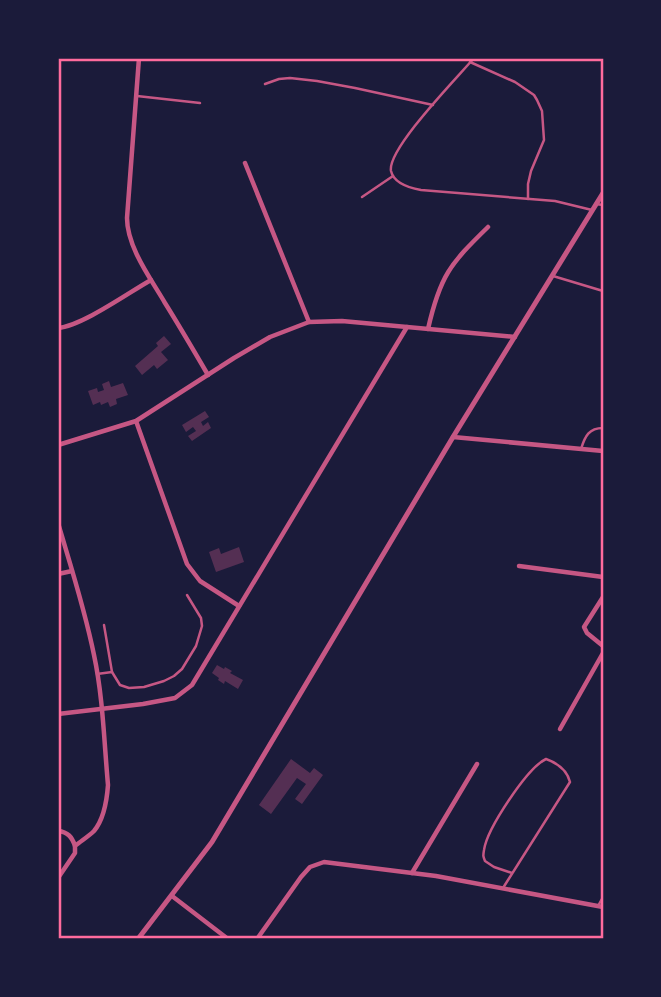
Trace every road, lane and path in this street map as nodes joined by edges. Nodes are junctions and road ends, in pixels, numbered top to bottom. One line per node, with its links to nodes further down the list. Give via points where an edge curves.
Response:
1 (139, 58): 7 (street)
2 (474, 58): 5 (lane)
3 (587, 58): 4 (lane)
4 (603, 60)
5 (470, 62): 9 (lane); 14 (lane, via 534,95 542,111 544,140 531,170)
6 (265, 84): 9 (lane, via 290,78 317,81)
7 (136, 96): 8 (lane); 19 (street, via 127,224)
8 (200, 103)
9 (433, 105): 11 (lane, via 393,157)
10 (246, 163): 21 (street)
11 (393, 176): 13 (lane); 14 (lane, via 408,188)
12 (603, 193): 16 (street)
13 (362, 197)
14 (528, 199): 16 (lane)
15 (603, 205): 16 (lane)
16 (594, 207): 18 (street)
17 (488, 227): 24 (street, via 451,265 435,299)
18 (552, 275): 20 (lane); 25 (street)
19 (151, 280): 23 (street, via 80,322); 26 (street)
20 (603, 291)
21 (309, 322): 22 (street); 26 (street, via 270,337)
22 (407, 327): 24 (street); 40 (street)
23 (58, 328)
24 (428, 329): 25 (street)
25 (515, 337): 29 (street)
26 (208, 375): 27 (street)
27 (136, 421): 30 (street); 40 (street, via 187,564 200,581)
28 (603, 428): 31 (lane, via 590,430)
29 (453, 437): 31 (street); 56 (street, via 212,842)
30 (58, 445)
31 (581, 449): 32 (street)
32 (603, 451)
33 (58, 523): 35 (street)
34 (519, 566): 37 (street)
35 (72, 571): 36 (street); 45 (street)
36 (58, 574)
37 (603, 577)
38 (187, 595): 44 (lane, via 202,626 197,646 182,669 164,681 129,688 120,685)
39 (603, 597): 42 (street, via 584,628)
40 (239, 606): 46 (street, via 184,692 175,698)
41 (104, 625): 44 (lane)
42 (603, 646)
43 (603, 653): 48 (street)
44 (112, 672): 45 (lane)
45 (97, 674): 46 (street)
46 (102, 709): 47 (street); 51 (street, via 107,797 95,830)
47 (58, 713)
48 (559, 729)
49 (477, 765): 52 (street)
50 (58, 831): 51 (street, via 72,837)
51 (75, 846): 54 (street)
52 (412, 873): 55 (street); 61 (street, via 324,862 310,867)
53 (512, 873): 53 (lane, via 570,782 564,770 546,759 520,782 487,837 485,861); 55 (lane)
54 (58, 878)
55 (503, 888): 58 (street)
56 (172, 896): 59 (street); 60 (street)
57 (603, 897): 58 (lane)
58 (601, 907)
59 (138, 939)
60 (228, 939)
61 (257, 939)

